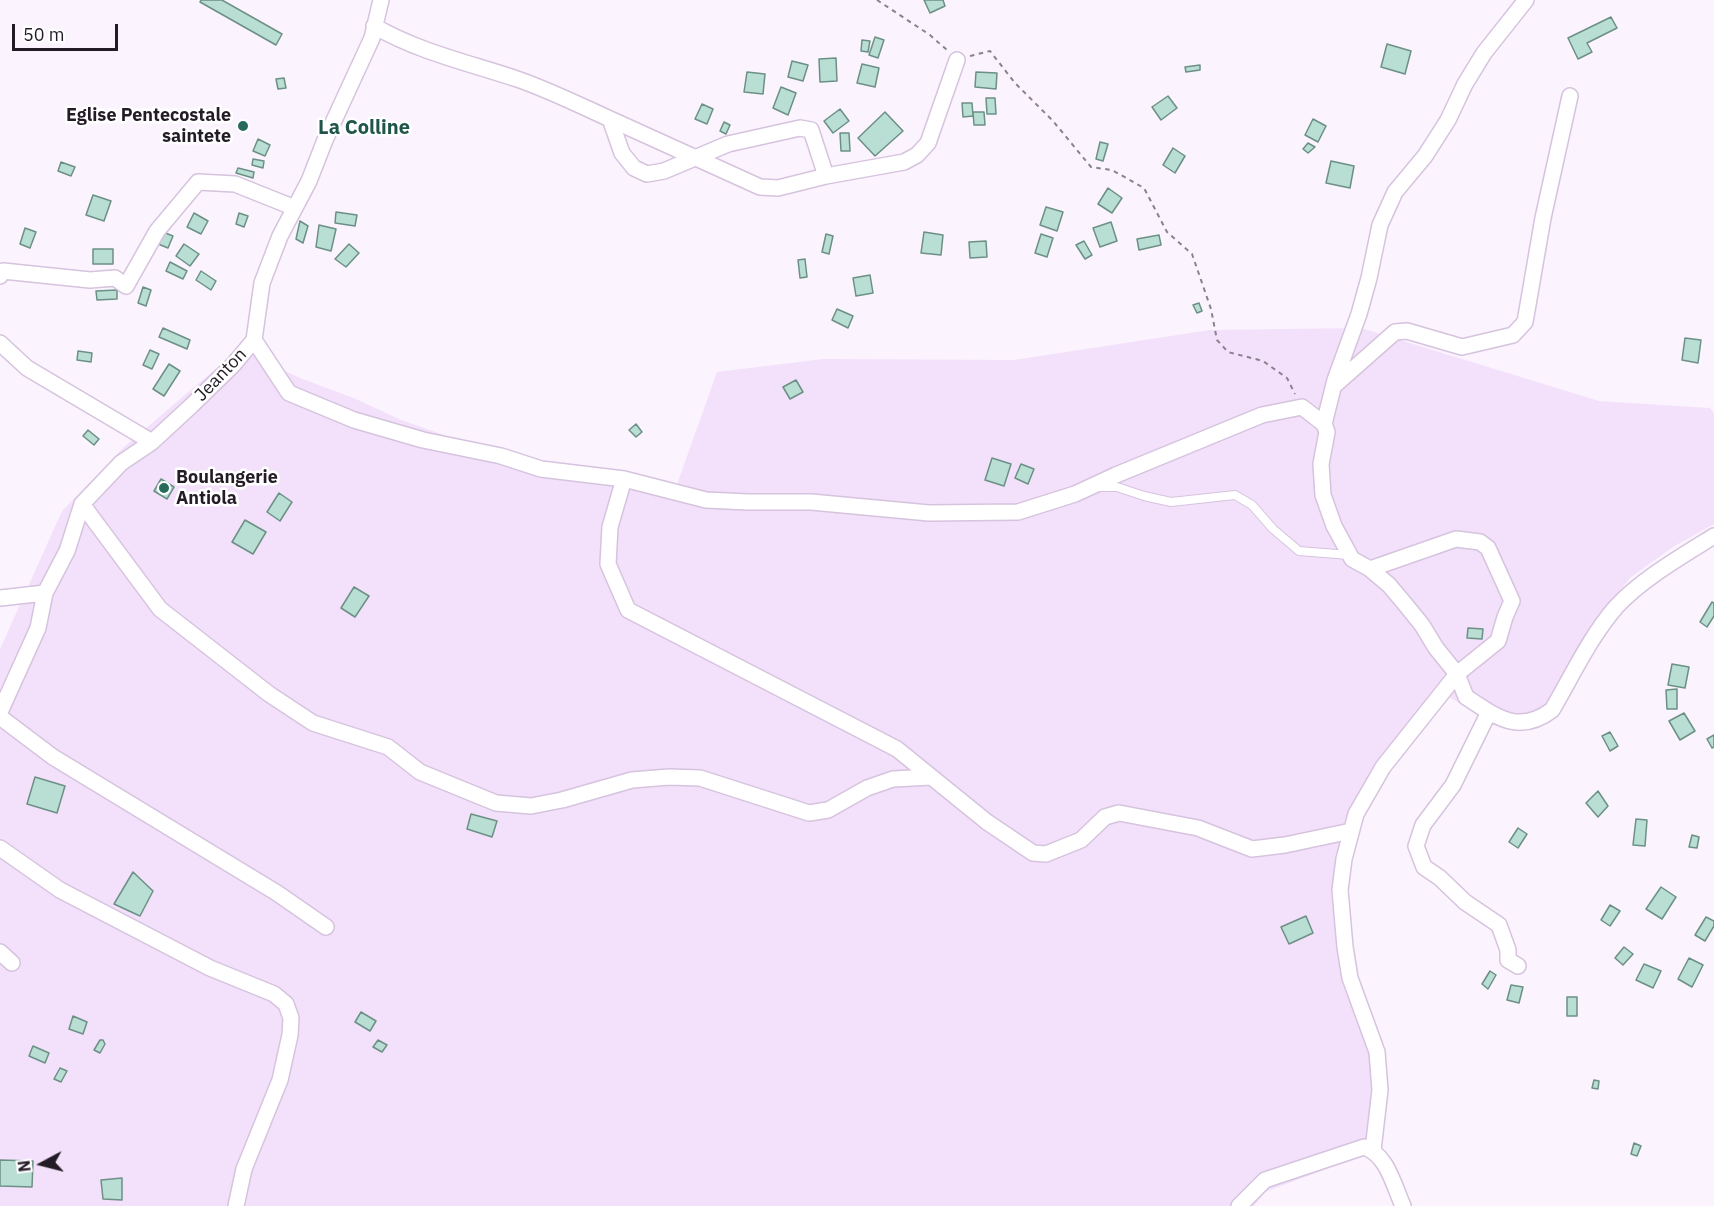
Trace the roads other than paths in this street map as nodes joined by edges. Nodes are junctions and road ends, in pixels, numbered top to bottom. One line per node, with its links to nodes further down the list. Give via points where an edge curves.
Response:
1 (381, 0): 3 (street, Jeanton)
2 (1526, 0): 13 (street, via 1484,53 1425,156 1395,192 1380,225 1359,314)
3 (374, 26): 6 (street, via 453,61 539,87); 9 (street, Jeanton)
4 (957, 60): 8 (street, via 928,142 917,155 904,162)
5 (1570, 96): 13 (street, via 1525,322 1513,335 1462,347 1407,331 1395,332)
6 (610, 119): 7 (street); 7 (street, via 622,153 634,168 647,174)
7 (695, 158): 8 (street, via 768,188); 8 (street, via 728,144 800,128 812,130)
8 (826, 176)
9 (295, 208): 10 (street, via 236,184 198,182 157,231 126,286 115,278 90,280 3,271); 11 (street, Jeanton, via 262,283)
10 (0, 276)
11 (254, 340): 15 (street, Jeanton); 16 (street, via 289,393 354,420 541,469)
12 (0, 343): 15 (street, via 27,368)
13 (1333, 388): 14 (street)
14 (1324, 424): 17 (street, via 1302,407 1262,415); 20 (street, via 1327,432 1321,464 1323,495 1334,526)
15 (152, 442): 18 (street, Jeanton, via 121,463)
16 (624, 479): 17 (street, via 706,500 811,502 929,513 1018,512); 28 (street, via 610,526 608,564 628,610 897,749)
17 (1091, 487): 20 (lane, via 1117,487 1171,502 1235,495 1252,505 1273,530 1299,551)
18 (82, 504): 22 (street, Jeanton, via 67,551); 28 (street, via 160,609 268,694 313,723 388,747 420,772 495,803 531,806 632,780 669,777 700,778 809,813 828,810 867,788 893,779)
19 (1714, 536): 26 (street, via 1674,561 1617,607 1552,710 1541,719 1512,723)
20 (1351, 555): 21 (street)
21 (1370, 569): 24 (street, via 1405,604); 24 (street, via 1456,539 1480,542 1488,548 1512,601 1498,641)
22 (45, 593): 23 (street); 25 (street, Jeanton, via 38,628)
23 (0, 598)
24 (1457, 674): 26 (street, via 1466,697); 29 (street, via 1383,766 1356,814)
25 (0, 712)
26 (1489, 712): 34 (street, via 1453,785 1423,825 1416,846 1424,867 1499,925 1508,960)
27 (0, 717): 31 (street, via 53,757 277,892)
28 (931, 777): 29 (street, via 1034,853 1046,854 1082,840 1105,817 1119,813 1198,828 1252,849)
29 (1352, 831): 35 (street, via 1340,890 1350,978 1377,1053 1380,1090)
30 (0, 848): 36 (street, via 60,890 210,968 274,994 286,1004 291,1018 290,1035 280,1080 244,1169)
31 (326, 927)
32 (0, 952): 33 (street)
33 (12, 963)
34 (1518, 966)
35 (1373, 1150): 37 (street, via 1357,1148 1264,1180); 38 (street, via 1381,1157)
36 (236, 1206)
37 (1239, 1206)
38 (1404, 1206)

